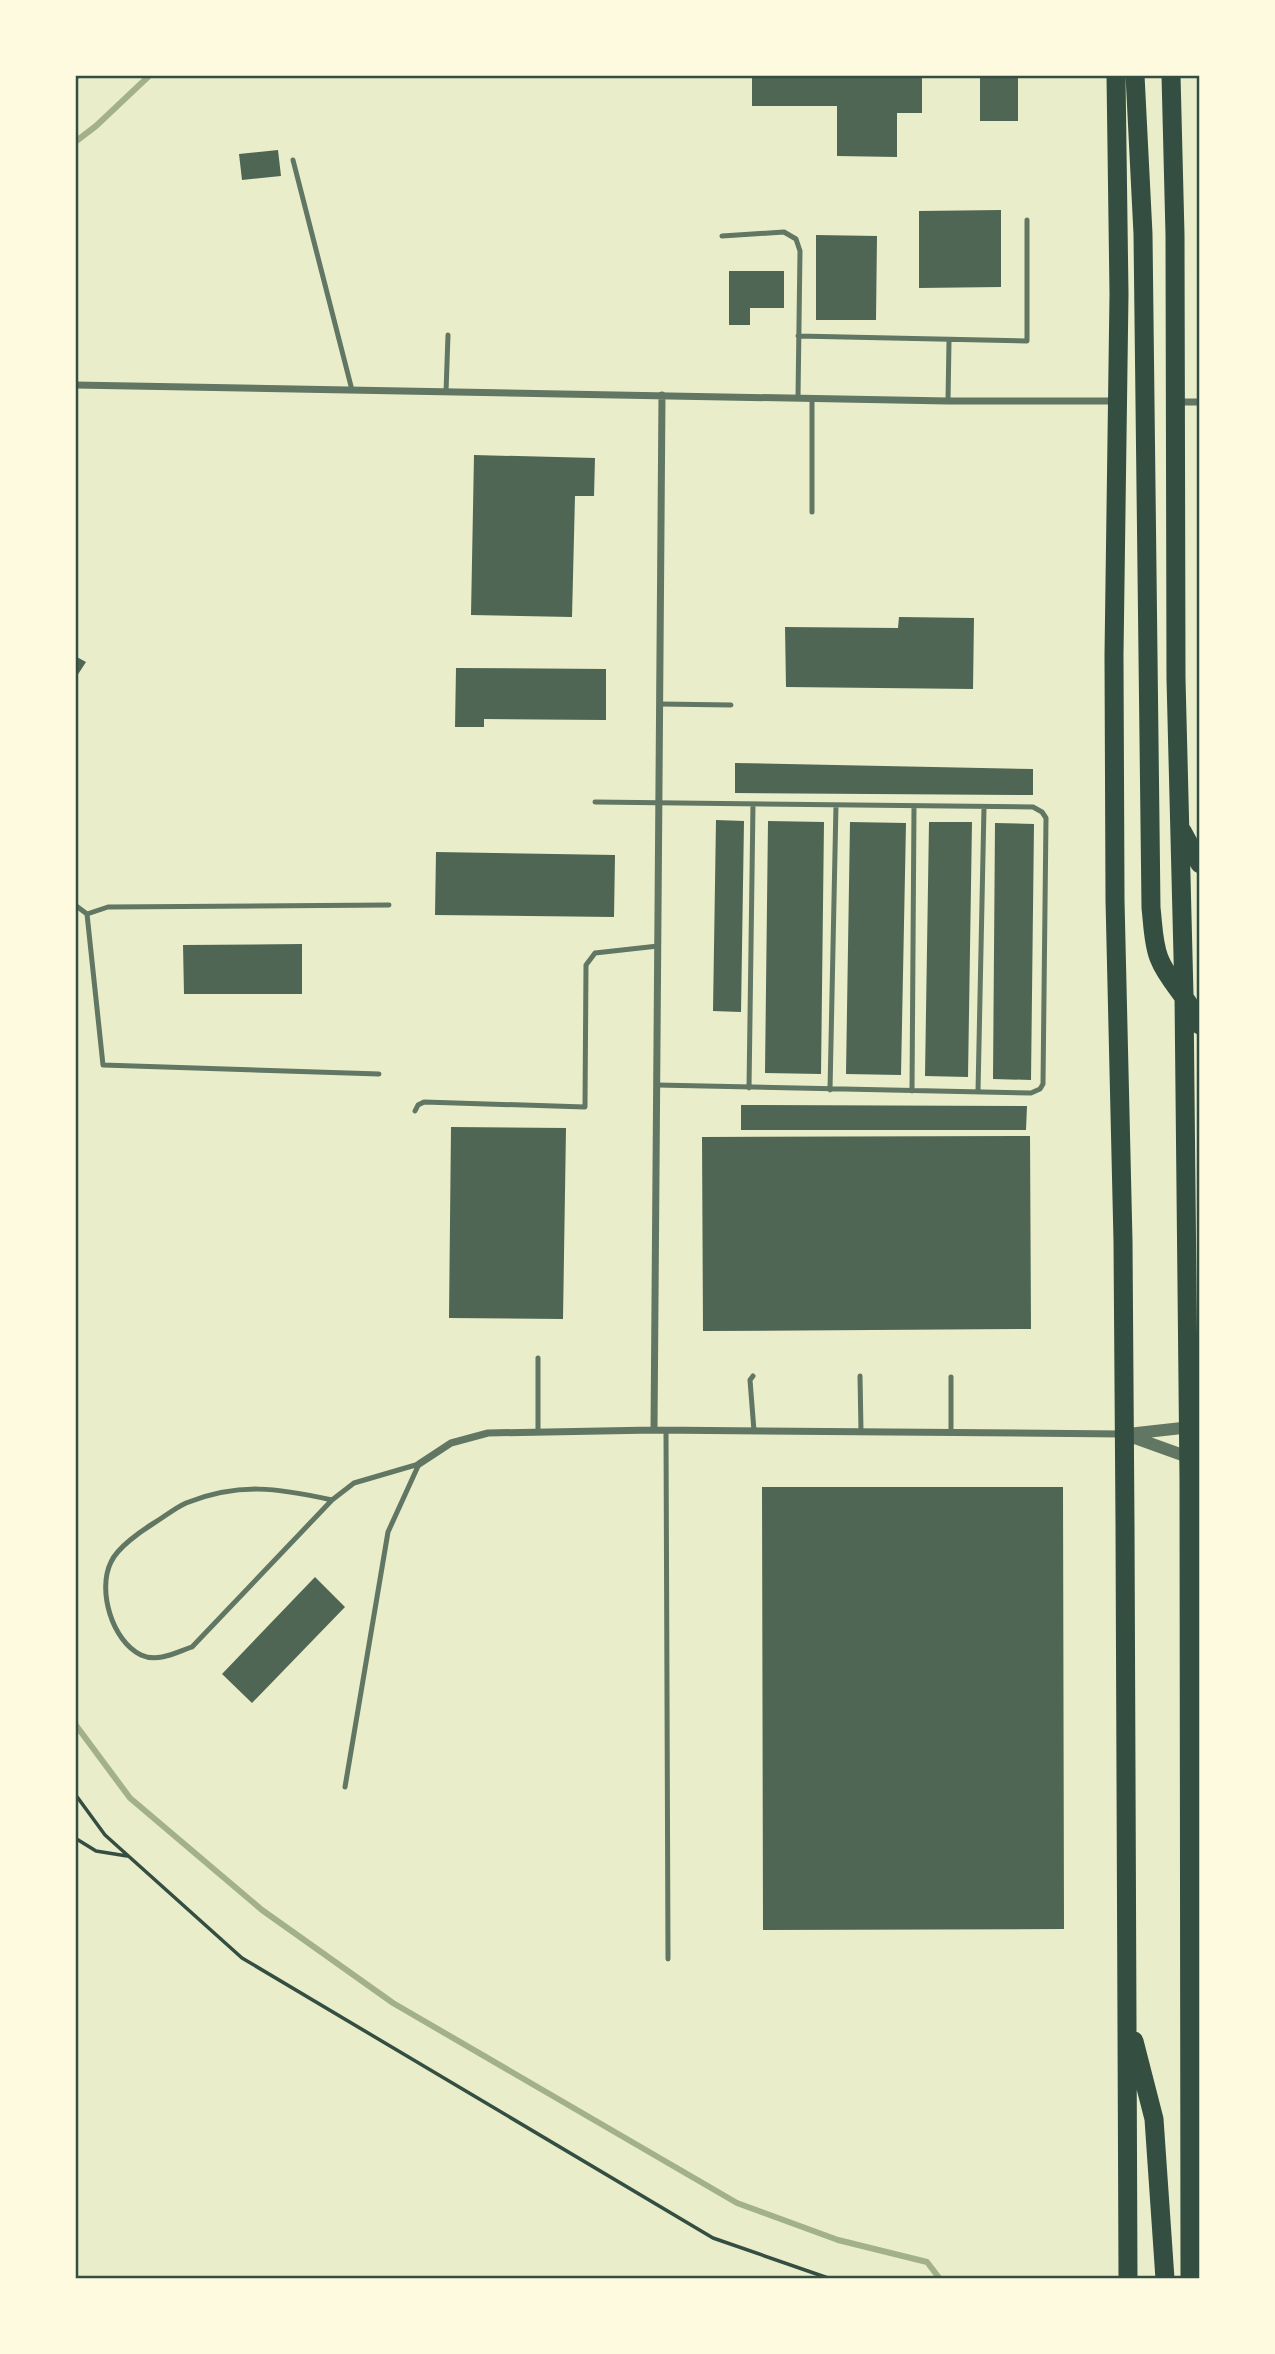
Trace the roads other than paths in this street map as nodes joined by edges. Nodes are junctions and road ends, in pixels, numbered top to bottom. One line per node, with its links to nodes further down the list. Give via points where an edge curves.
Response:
1 (1116, 75): 17 (highway)
2 (1135, 75): 35 (highway, via 1143,234 1151,908 1159,958)
3 (1171, 75): 18 (highway)
4 (293, 160): 11 (lane)
5 (1027, 220): 9 (lane, via 1027,341)
6 (722, 236): 8 (lane, via 784,232 796,239 800,251)
7 (449, 335): 12 (lane)
8 (798, 336): 9 (lane); 14 (lane)
9 (949, 341): 16 (lane)
10 (75, 386): 11 (street)
11 (352, 390): 12 (street)
12 (446, 392): 13 (street)
13 (662, 395): 14 (street); 21 (street)
14 (797, 398): 15 (street)
15 (812, 398): 16 (street); 20 (lane)
16 (948, 401): 17 (street)
17 (1117, 401): 55 (highway, via 1115,900)
18 (1176, 402): 19 (street); 29 (highway)
19 (1200, 402)
20 (812, 512)
21 (660, 704): 22 (lane); 24 (street)
22 (731, 705)
23 (595, 802): 24 (lane)
24 (659, 803): 25 (lane); 34 (street)
25 (752, 804): 26 (lane); 39 (lane)
26 (836, 805): 27 (lane); 40 (lane)
27 (914, 806): 28 (lane); 41 (lane)
28 (984, 807): 42 (lane); 42 (lane, via 1033,807 1046,818 1043,1084 1031,1093)
29 (1180, 827): 30 (highway); 35 (highway)
30 (1200, 864)
31 (75, 905): 33 (lane)
32 (388, 905): 33 (lane, via 108,907)
33 (87, 914): 37 (lane, via 103,1065)
34 (658, 946): 38 (street); 43 (lane, via 595,953 586,965 585,1107 424,1102)
35 (1184, 995): 36 (highway); 48 (highway)
36 (1200, 1025)
37 (379, 1074)
38 (657, 1085): 39 (lane); 49 (street)
39 (749, 1088): 40 (lane)
40 (830, 1090): 41 (lane)
41 (912, 1091): 42 (lane)
42 (978, 1092)
43 (415, 1111)
44 (538, 1358): 53 (lane)
45 (752, 1376): 51 (lane)
46 (860, 1376): 52 (lane)
47 (951, 1377): 54 (lane)
48 (1194, 1426): 55 (street); 56 (highway)
49 (654, 1430): 50 (street); 53 (street)
50 (666, 1430): 51 (street); 60 (lane)
51 (754, 1430): 52 (street)
52 (861, 1431): 54 (street)
53 (538, 1432): 57 (street, via 488,1433 451,1443)
54 (951, 1432): 55 (street)
55 (1124, 1434): 56 (street); 62 (highway)
56 (1194, 1457): 63 (highway)
57 (419, 1464): 58 (lane, via 354,1483); 59 (lane, via 388,1532)
58 (332, 1500): 58 (lane, via 282,1489 240,1488 185,1504 138,1533 111,1560 104,1586 110,1615 126,1644 142,1656 162,1658 192,1647)
59 (345, 1787)
60 (668, 1959)
61 (1200, 1985): 63 (highway)
62 (1126, 2009): 64 (highway); 65 (highway, via 1154,2119)
63 (1189, 2023): 66 (highway)
64 (1128, 2279)
65 (1165, 2279)
66 (1190, 2279)

